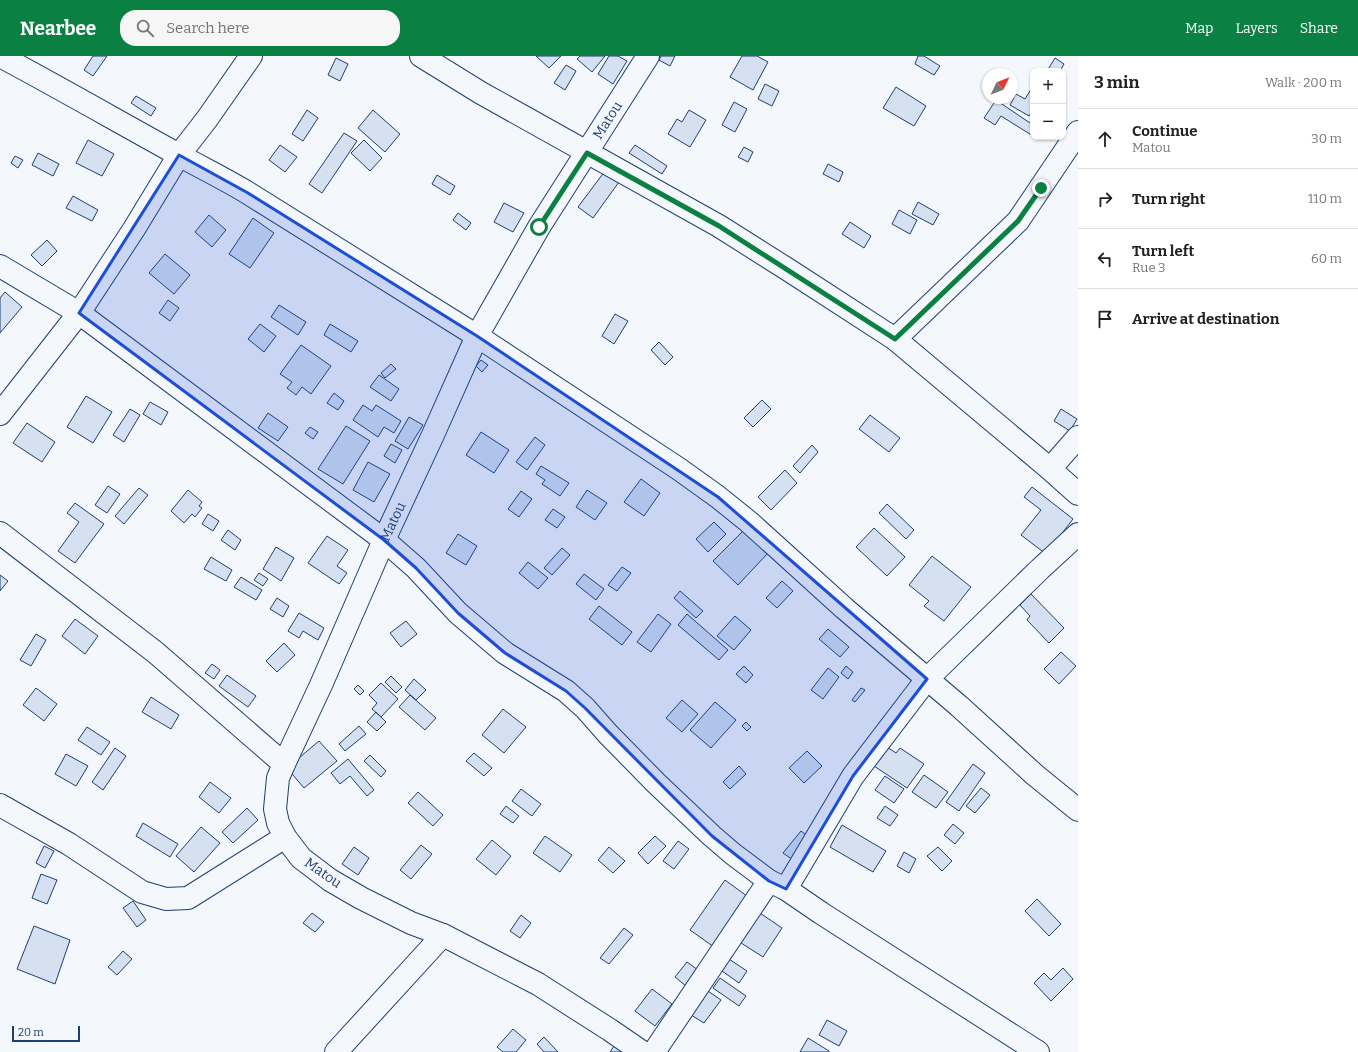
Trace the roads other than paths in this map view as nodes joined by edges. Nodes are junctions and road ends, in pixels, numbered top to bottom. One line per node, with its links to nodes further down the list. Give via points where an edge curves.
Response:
1 (251, 56): 7 (street)
2 (421, 56): 6 (street)
3 (648, 56): 6 (street, Matou)
4 (0, 57): 7 (street, via 52,83)
5 (1078, 132): 11 (street, via 1018,221)
6 (587, 153): 10 (street, Matou, via 539,227); 11 (street, via 719,226)
7 (179, 155): 9 (street); 10 (street, via 254,197)
8 (0, 266): 9 (street)
9 (79, 313): 12 (street); 18 (street)
10 (477, 336): 18 (street, Matou); 19 (street, via 679,468 718,497)
11 (895, 339): 14 (street)
12 (0, 414)
13 (1078, 437): 14 (street)
14 (1050, 469): 15 (street)
15 (1078, 494)
16 (0, 533): 20 (street, via 155,652)
17 (1078, 534): 19 (street)
18 (384, 540): 20 (street, Matou, via 322,685); 24 (street, via 416,568 458,613 505,653 566,691 585,708 645,772 712,836)
19 (927, 679): 22 (street); 24 (street, via 853,776)
20 (284, 764): 23 (street, Matou, via 278,778 274,809)
21 (0, 805): 23 (street, via 69,844 142,892 166,899 188,898)
22 (1078, 810)
23 (285, 837): 25 (street, Matou, via 301,858 330,880 411,923)
24 (778, 885): 28 (street); 29 (street)
25 (443, 935): 26 (street); 27 (street, Matou, via 538,984)
26 (336, 1052)
27 (642, 1052)
28 (654, 1052)
29 (1038, 1052)

